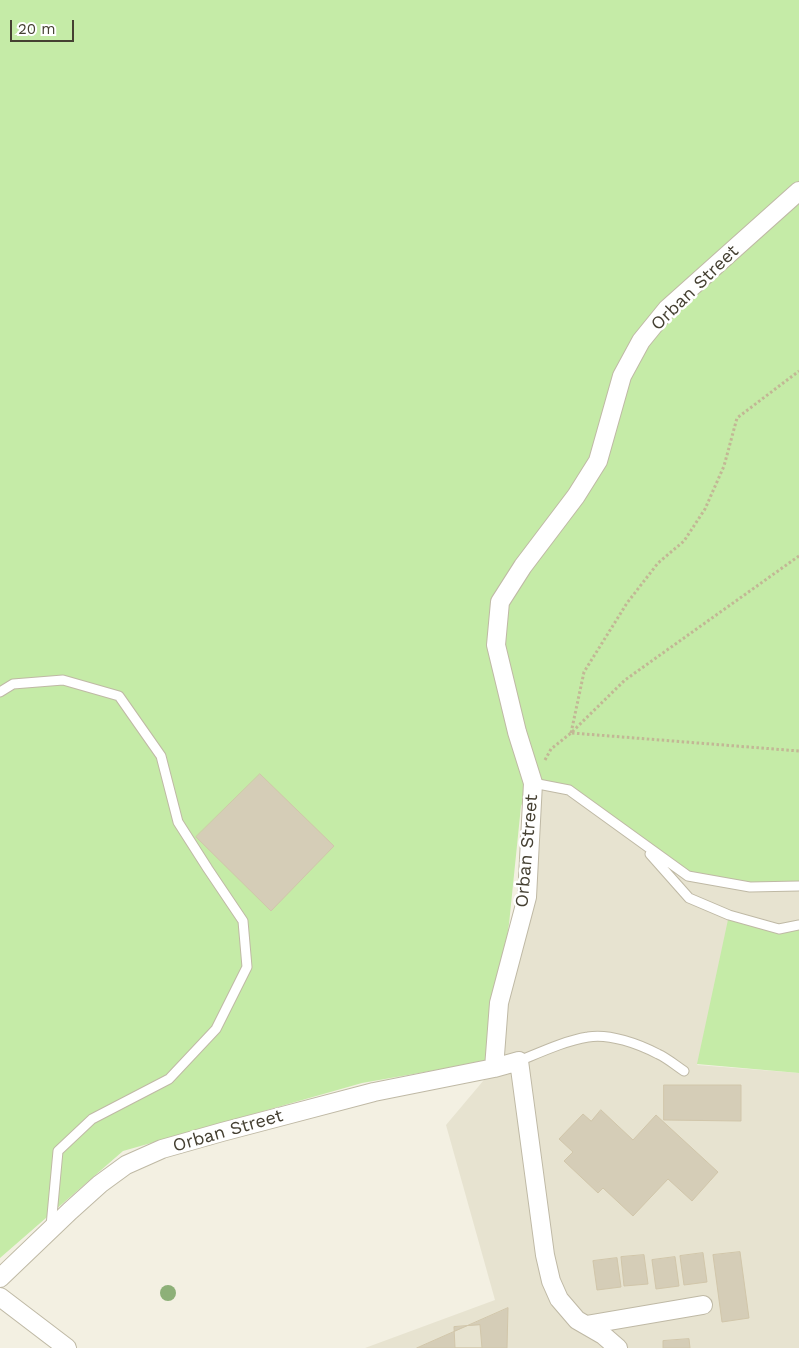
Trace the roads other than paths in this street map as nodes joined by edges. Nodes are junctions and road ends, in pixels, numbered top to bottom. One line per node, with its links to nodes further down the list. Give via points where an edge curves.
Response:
1 (799, 191): 3 (street, Orban Street, via 668,309 641,342 622,376 598,460 500,602 496,645)
2 (0, 692): 10 (lane, via 13,684 63,680 119,696 161,756 178,822 243,921 248,967 216,1029 169,1078 92,1119 58,1151)
3 (533, 782): 4 (lane, via 569,790); 8 (street, Orban Street, via 527,897 499,1003)
4 (641, 843): 5 (lane, via 688,876 750,887); 6 (lane, via 689,898 729,915 779,929)
5 (799, 886)
6 (799, 924)
7 (519, 1061): 8 (street); 9 (lane, via 573,1040 590,1036 610,1037 638,1044); 14 (street, via 550,1281 559,1299 577,1320)
8 (494, 1068): 10 (street, Orban Street, via 374,1092 162,1149 126,1165)
9 (684, 1070)
10 (51, 1229): 11 (street, Orban Street)
11 (0, 1278)
12 (0, 1297): 15 (street)
13 (704, 1305): 14 (street)
14 (586, 1325): 16 (street)
15 (67, 1348)
16 (618, 1348)

